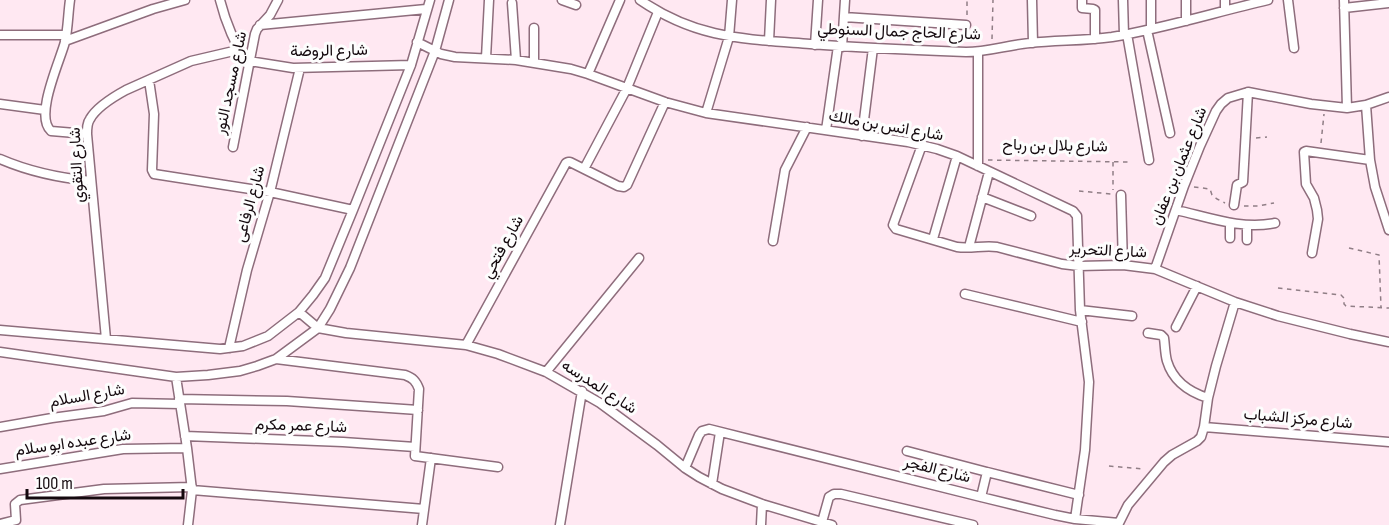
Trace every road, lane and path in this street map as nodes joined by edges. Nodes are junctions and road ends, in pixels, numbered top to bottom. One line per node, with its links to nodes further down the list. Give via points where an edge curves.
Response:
1 (70, 0): 40 (street)
2 (185, 0): 40 (street)
3 (220, 0): 50 (street)
4 (278, 0): 33 (street, شارع مسجد النور)
5 (449, 0): 51 (street)
6 (489, 0): 53 (street)
7 (562, 0): 28 (street)
8 (620, 0): 59 (street)
9 (640, 0): 24 (street, شارع الحاج جمال السنوطي)
10 (732, 0): 39 (street)
11 (771, 0): 42 (street)
12 (818, 0): 45 (street)
13 (845, 0): 31 (street)
14 (993, 0): 49 (path)
15 (1032, 0): 44 (street)
16 (1082, 0): 41 (street, via 1082,8 1095,10)
17 (1123, 0): 37 (street)
18 (1151, 0): 36 (street)
19 (1186, 0): 32 (street)
20 (1268, 0): 22 (street, شارع الحاج جمال السنوطي)
21 (1288, 0): 48 (street)
22 (1251, 2): 29 (street, شارع الحاج جمال السنوطي)
23 (512, 3): 54 (street)
24 (650, 3): 30 (street, شارع الحاج جمال السنوطي)
25 (1389, 3): 27 (street)
26 (428, 4): 33 (street, شارع مسجد النور); 43 (street)
27 (1344, 4): 68 (street)
28 (576, 5)
29 (1225, 5): 32 (street, شارع الحاج جمال السنوطي)
30 (658, 12): 39 (street, شارع الحاج جمال السنوطي, via 685,25); 61 (street)
31 (844, 17): 34 (street); 46 (street)
32 (1186, 21): 36 (street, شارع الحاج جمال السنوطي)
33 (260, 25): 56 (street, شارع مسجد النور)
34 (966, 25)
35 (534, 28): 55 (street)
36 (1149, 29): 37 (street, شارع الحاج جمال السنوطي); 73 (street)
37 (1125, 34): 41 (street, شارع الحاج جمال السنوطي); 83 (street)
38 (0, 35): 40 (street)
39 (729, 37): 42 (street, شارع الحاج جمال السنوطي); 70 (street)
40 (65, 38): 69 (street)
41 (1095, 39): 44 (street, شارع الحاج جمال السنوطي)
42 (768, 41): 45 (street, شارع الحاج جمال السنوطي)
43 (417, 42): 51 (street, شارع انس بن مالك); 57 (street)
44 (1033, 43): 49 (street, شارع الحاج جمال السنوطي)
45 (815, 45): 46 (street, شارع الحاج جمال السنوطي)
46 (840, 46): 47 (street, شارع الحاج جمال السنوطي); 72 (street)
47 (873, 48): 52 (street, شارع الحاج جمال السنوطي); 75 (street)
48 (1294, 48)
49 (991, 49): 52 (street, شارع الحاج جمال السنوطي)
50 (238, 50): 56 (street); 60 (street, شارع التقوي, via 191,61)
51 (435, 51): 53 (street, شارع انس بن مالك, via 455,57); 125 (street, via 350,268)
52 (978, 52): 87 (street)
53 (486, 58): 54 (street, شارع انس بن مالك)
54 (516, 60): 55 (street, شارع انس بن مالك)
55 (534, 62): 59 (street, شارع انس بن مالك)
56 (248, 63): 58 (street, شارع الروضة); 79 (street, شارع مسجد النور)
57 (411, 65): 58 (street, شارع الروضة); 96 (street)
58 (300, 68): 92 (street, شارع الرفاعى)
59 (588, 74): 61 (street, شارع انس بن مالك)
60 (149, 80): 74 (street, شارع التقوي, via 116,96 93,114); 92 (street, via 154,114 154,174)
61 (627, 88): 64 (street, شارع انس بن مالك); 88 (street)
62 (1248, 92): 66 (street); 77 (street); 97 (street, شارع عثمان بن عفان, via 1227,98 1216,111)
63 (1389, 96): 67 (street)
64 (665, 102): 70 (street, شارع انس بن مالك); 88 (street, via 627,185 618,186)
65 (0, 104): 69 (street)
66 (1325, 105): 68 (street); 80 (path)
67 (1366, 105): 68 (street); 84 (street)
68 (1347, 108)
69 (45, 110): 74 (street, via 46,125 51,131)
70 (706, 113): 71 (street, شارع انس بن مالك)
71 (807, 127): 72 (street, شارع انس بن مالك); 106 (street, via 785,170)
72 (826, 130): 75 (street, شارع انس بن مالك)
73 (1170, 133)
74 (87, 134): 90 (street, شارع التقوي)
75 (862, 136): 78 (street, شارع انس بن مالك)
76 (1267, 137): 77 (path)
77 (1246, 139): 95 (street, via 1243,182 1237,185)
78 (922, 145): 81 (street, شارع انس بن مالك); 104 (street, شارع التحرير, via 893,225)
79 (233, 147)
80 (1320, 152): 84 (street); 109 (street, via 1306,151 1304,155 1306,184 1314,198 1318,219)
81 (957, 156): 87 (street, شارع انس بن مالك); 104 (street)
82 (0, 159): 90 (street, via 45,174)
83 (1149, 160)
84 (1370, 160): 102 (street)
85 (1113, 162): 86 (path, شارع بلال بن رباح); 87 (path, شارع بلال بن رباح); 91 (path, via 1113,194)
86 (1130, 162)
87 (979, 163): 89 (street, شارع انس بن مالك)
88 (584, 169): 130 (street, شارع فتحي, via 566,163)
89 (989, 172): 94 (street); 112 (street, شارع انس بن مالك, via 1076,214)
90 (92, 181): 128 (street, شارع التقوي)
91 (1080, 191)
92 (270, 192): 96 (street); 131 (street, شارع الرفاعى)
93 (1121, 195): 111 (street)
94 (982, 197): 98 (street); 107 (street)
95 (1234, 205)
96 (353, 210): 121 (street, via 325,278)
97 (1176, 210): 99 (street); 113 (street, شارع عثمان بن عفان)
98 (1031, 216)
99 (1230, 223): 101 (street); 103 (street)
100 (1275, 223): 101 (street)
101 (1247, 225): 105 (street)
102 (1389, 230)
103 (1230, 238)
104 (933, 239): 107 (street, شارع التحرير)
105 (1247, 240)
106 (773, 241)
107 (969, 247): 112 (street, شارع التحرير, via 997,247)
108 (1349, 248): 118 (path, via 1379,255)
109 (1312, 253)
110 (639, 258): 134 (street)
111 (1123, 265): 112 (street, شارع التحرير); 113 (street, شارع التحرير)
112 (1079, 266): 120 (street, شارع انس بن مالك)
113 (1155, 269): 114 (street, شارع التحرير)
114 (1197, 286): 117 (street, شارع التحرير); 124 (street)
115 (1278, 288): 118 (path, via 1341,295 1346,306)
116 (965, 294): 123 (street)
117 (1235, 302): 129 (street, شارع التحرير); 137 (street)
118 (1381, 308): 119 (path)
119 (1389, 308)
120 (1080, 310): 122 (street); 123 (street, شارع انس بن مالك)
121 (299, 312): 125 (street); 131 (street, via 268,336)
122 (1132, 316)
123 (1082, 322): 157 (street, شارع انس بن مالك, via 1089,382)
124 (1176, 327)
125 (318, 328): 130 (street, شارع المدرسه); 133 (street)
126 (0, 330): 128 (street)
127 (1148, 333): 137 (street, via 1164,338 1167,361 1178,381)
128 (106, 339): 131 (street)
129 (1389, 342)
130 (466, 345): 134 (street, شارع المدرسه)
131 (229, 348)
132 (0, 352): 135 (street)
133 (276, 358): 135 (street, via 240,371); 139 (street, via 405,375 417,382)
134 (546, 372): 136 (street, شارع المدرسه)
135 (176, 377): 138 (street)
136 (582, 391): 151 (street, شارع المدرسه); 169 (street)
137 (1208, 398): 141 (street)
138 (179, 401): 139 (street, شارع السلام, via 287,401); 140 (street, شارع السلام, via 132,403); 143 (street)
139 (418, 410): 146 (street)
140 (0, 427)
141 (1204, 427): 144 (street, شارع مركز الشباب); 153 (street, via 1197,441 1172,455)
142 (720, 432): 151 (street, via 702,430); 155 (street); 158 (street, شارع الفجر)
143 (185, 436): 145 (street); 146 (street, شارع عمر مكرم, via 343,442)
144 (1389, 442)
145 (187, 448): 152 (street, شارع عبده ابو سلام, via 123,449); 156 (street)
146 (415, 451): 148 (street, شارع عمر مكرم)
147 (907, 451): 154 (street)
148 (431, 458): 150 (street, شارع عمر مكرم); 160 (street)
149 (1109, 466): 153 (path)
150 (498, 467)
151 (685, 468): 155 (street, شارع المدرسه)
152 (0, 469)
153 (1157, 470): 166 (street, via 1128,505)
154 (987, 472): 157 (street, شارع الفجر); 158 (street, شارع الفجر)
155 (712, 484): 159 (street, شارع المدرسه)
156 (192, 489): 160 (street); 162 (street, via 104,489 20,500 15,504); 167 (street)
157 (1079, 495): 161 (street, شارع انس بن مالك)
158 (981, 497): 161 (street)
159 (762, 504): 163 (street, شارع المدرسه); 170 (street)
160 (424, 509): 168 (street)
161 (1075, 519): 164 (street)
162 (17, 522): 165 (street)
163 (822, 522): 171 (street, شارع المدرسه); 172 (street, via 830,496 841,494)
164 (1085, 523): 166 (street)
165 (0, 524)
166 (1118, 524)
167 (188, 525)
168 (422, 525)
169 (560, 525)
170 (761, 525)
171 (832, 525)
172 (972, 525)

